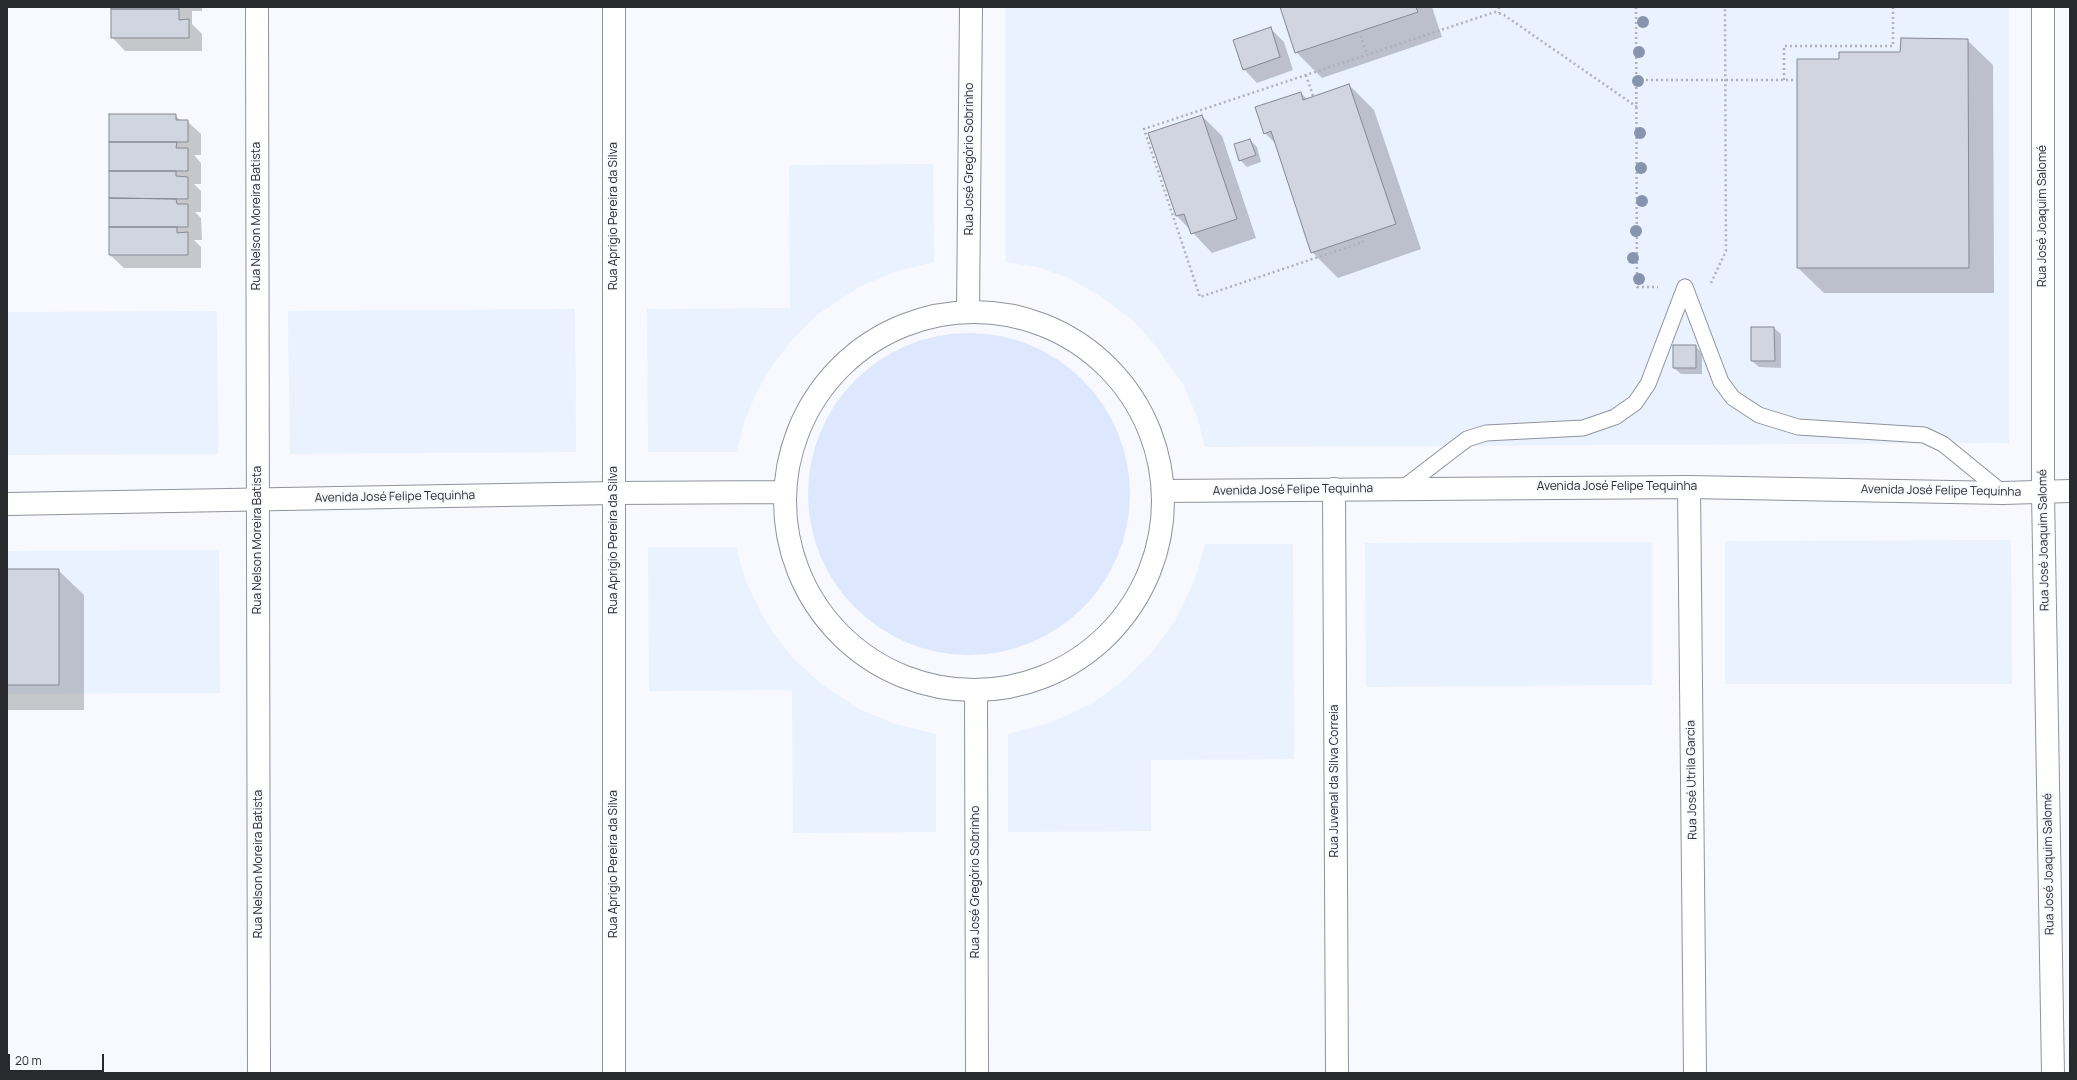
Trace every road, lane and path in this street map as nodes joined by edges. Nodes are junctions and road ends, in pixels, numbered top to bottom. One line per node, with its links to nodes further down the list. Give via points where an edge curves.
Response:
1 (257, 7): 32 (street, Rua Nelson Moreira Batista)
2 (614, 7): 31 (street, Rua Aprigio Pereira da Silva)
3 (971, 7): 22 (street, Rua José Gregório Sobrinho)
4 (1499, 7): 9 (path)
5 (1636, 7): 13 (path)
6 (1724, 7): 14 (path)
7 (1893, 7): 15 (path, via 1893,46 1784,46)
8 (2044, 7): 30 (street, Rua José Joaquim Salomé)
9 (1499, 12): 11 (path); 18 (path)
10 (1359, 31): 11 (path)
11 (1367, 54): 12 (path)
12 (1306, 75): 17 (path); 19 (path, via 1144,129 1200,297 1363,242)
13 (1636, 80): 14 (path); 18 (path)
14 (1725, 80): 15 (path); 20 (path, via 1726,251)
15 (1784, 80): 16 (path)
16 (1796, 80)
17 (1313, 96)
18 (1637, 107): 21 (path, via 1637,288 1661,287)
19 (1360, 236)
20 (1709, 287)
21 (1660, 294)
22 (968, 311): 26 (street, via 1037,321 1086,347 1126,387 1152,436); 28 (street, via 932,315 885,333 844,362 812,401 791,447)
23 (1689, 487): 24 (street, Avenida José Felipe Tequinha); 29 (street, Avenida José Felipe Tequinha); 39 (street, Rua José Utrila Garcia)
24 (1403, 488): 25 (street, Avenida José Felipe Tequinha); 29 (lane, via 1467,439 1486,433 1583,428 1615,417 1634,403 1648,384 1685,287 1721,382 1734,398 1760,415 1798,427 1924,435 1943,444)
25 (1334, 489): 26 (street, Avenida José Felipe Tequinha); 38 (street, Rua Juvenal da Silva Correia)
26 (1164, 491): 34 (street, via 1160,541 1151,568 1144,588 1116,630 1077,662 1032,683)
27 (2070, 491): 30 (street, Avenida José Felipe Tequinha)
28 (783, 492): 31 (street, Avenida José Felipe Tequinha); 34 (street, via 793,559 821,615 866,658 921,685)
29 (2003, 492): 30 (street, Avenida José Felipe Tequinha)
30 (2043, 492): 40 (street, Rua José Joaquim Salomé)
31 (614, 493): 32 (street, Avenida José Felipe Tequinha); 36 (street, Rua Aprigio Pereira da Silva)
32 (258, 500): 33 (street, Avenida José Felipe Tequinha); 35 (street, Rua Nelson Moreira Batista)
33 (7, 504)
34 (976, 691): 37 (street, Rua José Gregório Sobrinho)
35 (259, 1073)
36 (614, 1073)
37 (977, 1073)
38 (1337, 1073)
39 (1695, 1073)
40 (2052, 1073)

